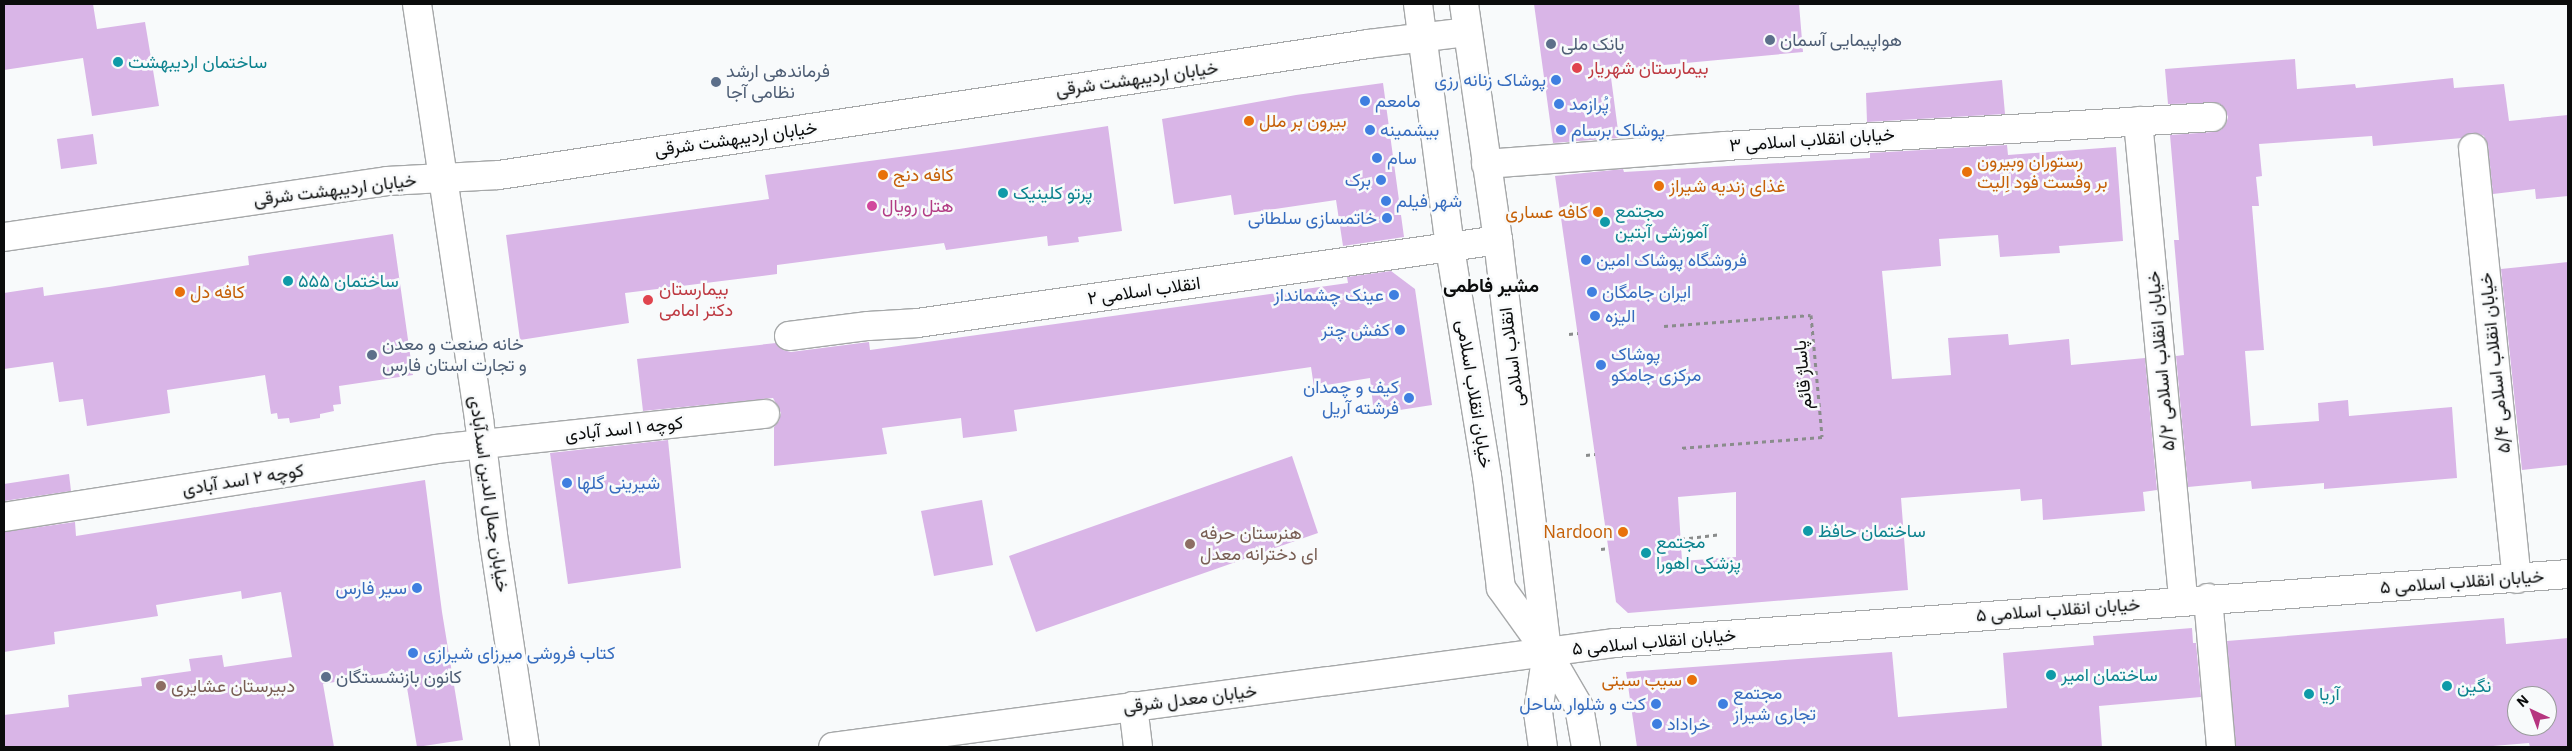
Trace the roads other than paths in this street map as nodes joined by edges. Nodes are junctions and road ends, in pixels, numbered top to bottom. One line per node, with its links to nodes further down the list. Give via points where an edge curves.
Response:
1 (417, 4): 10 (street, خیابان جمال الدین اسدآبادی)
2 (1418, 4): 5 (street, خیابان انقلاب اسلامی)
3 (1464, 4): 4 (street, انقلاب اسلامی)
4 (1468, 32): 5 (street, خیابان اردیبهشت شرقی); 9 (street, انقلاب اسلامی)
5 (1423, 37): 10 (street, خیابان اردیبهشت شرقی, via 498,175); 13 (street, خیابان انقلاب اسلامی)
6 (2212, 117): 7 (street, خیابان انقلاب اسلامی ۳)
7 (2138, 121): 9 (street, خیابان انقلاب اسلامی ۳); 20 (street, خیابان انقلاب اسلامی ۵/۲)
8 (2473, 148): 19 (street, خیابان انقلاب اسلامی ۵/۴)
9 (1486, 164): 12 (street, انقلاب اسلامی)
10 (443, 178): 11 (street, خیابان اردیبهشت شرقی, via 387,182); 16 (street, خیابان جمال الدین اسدآبادی)
11 (4, 237)
12 (1498, 240): 13 (street, ۲ انقلاب اسلامی); 21 (street, انقلاب اسلامی)
13 (1450, 248): 14 (street, ۲ انقلاب اسلامی, via 918,323); 21 (street, خیابان انقلاب اسلامی, via 1487,476 1501,588)
14 (789, 336)
15 (765, 414): 16 (street, کوچه ۱ اسد آبادی)
16 (482, 444): 17 (street, کوچه ۲ اسد آبادی); 24 (street, خیابان جمال الدین اسدآبادی)
17 (4, 517)
18 (2568, 574): 19 (street, خیابان انقلاب اسلامی ۵)
19 (2517, 578): 20 (street, خیابان انقلاب اسلامی ۵)
20 (2196, 599): 21 (street, خیابان انقلاب اسلامی ۵, via 1615,643); 28 (street, خیابان انقلاب اسلامی ۵/۲)
21 (1547, 652): 22 (street, خیابان معدل شرقی); 26 (street, انقلاب اسلامی, via 1538,712); 27 (street, انقلاب اسلامی, via 1579,706)
22 (1133, 706): 23 (street, خیابان معدل شرقی); 25 (street)
23 (849, 746)
24 (525, 747)
25 (1138, 747)
26 (1543, 747)
27 (1586, 747)
28 (2221, 747)

